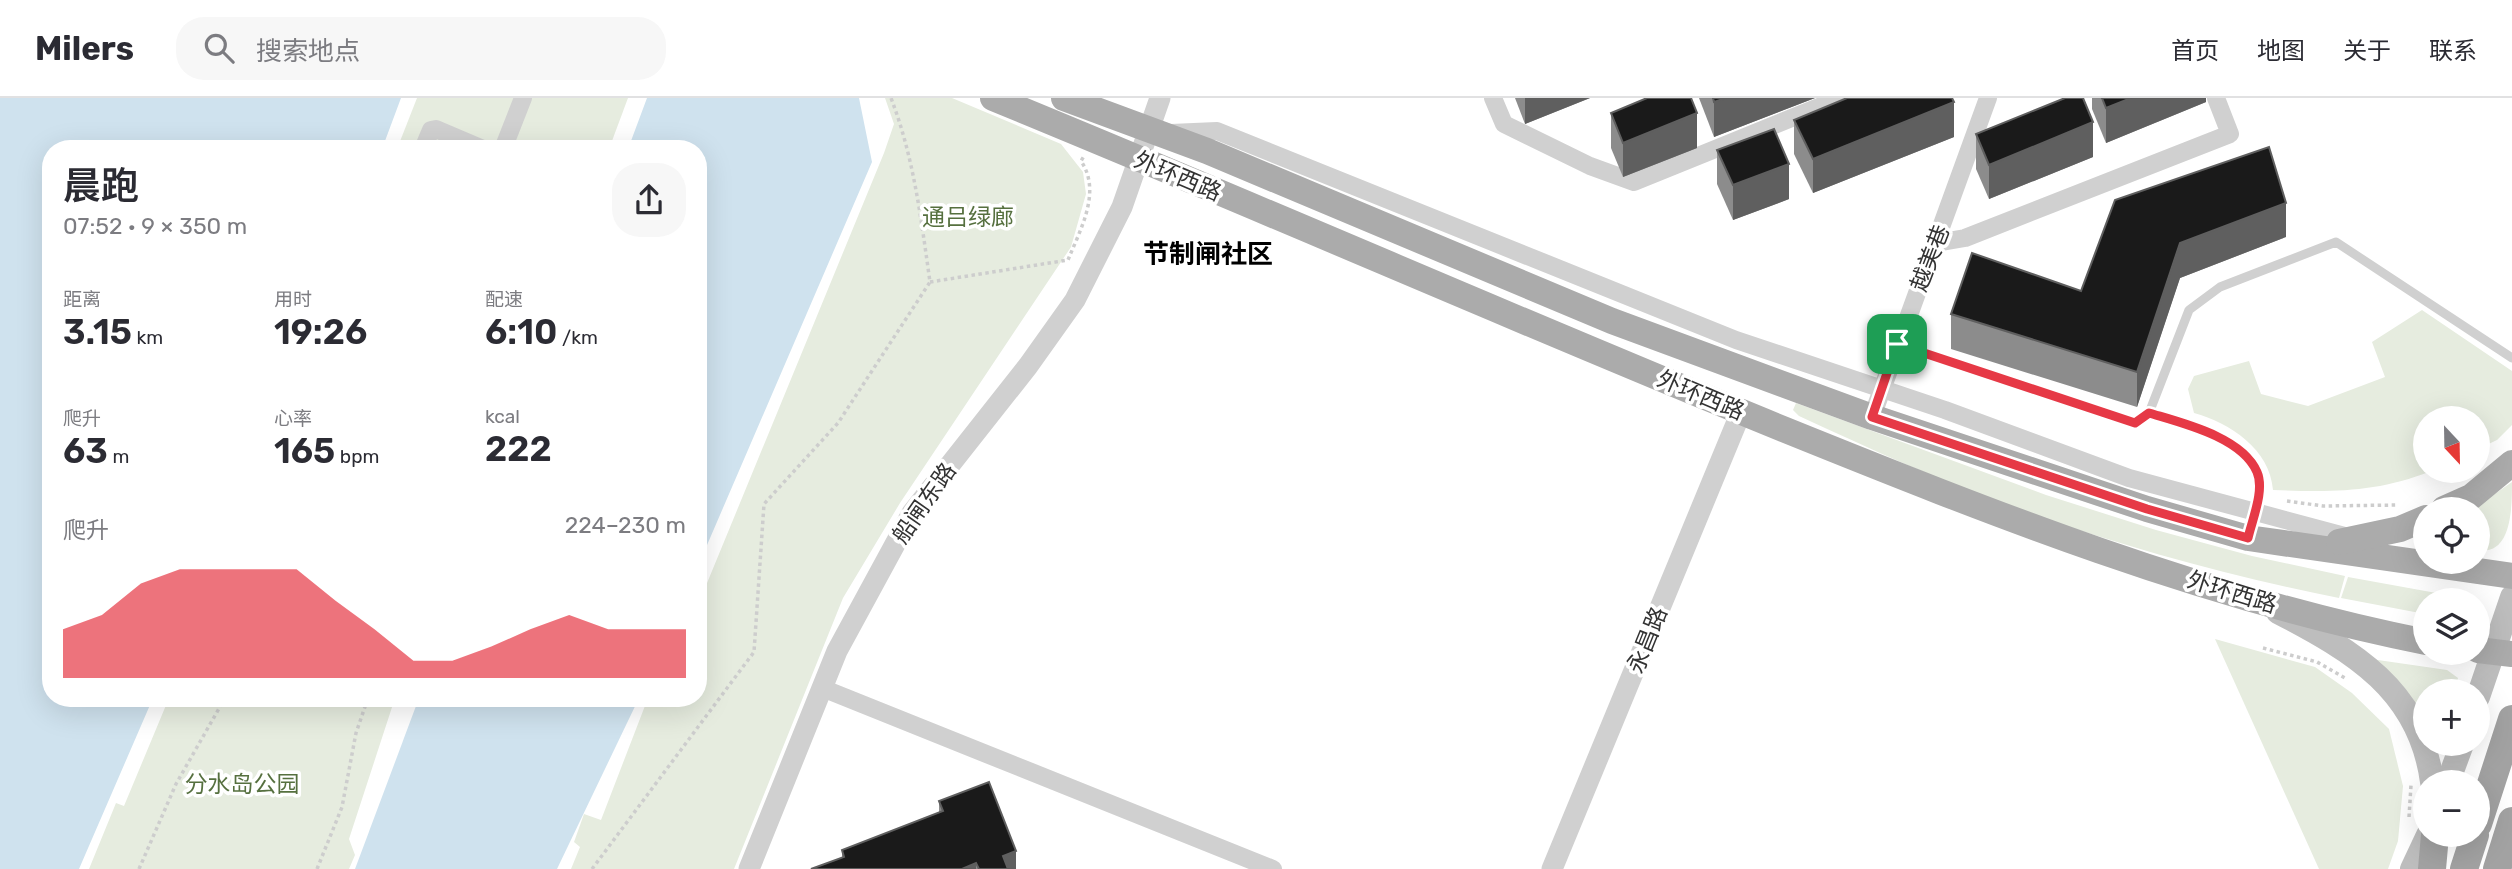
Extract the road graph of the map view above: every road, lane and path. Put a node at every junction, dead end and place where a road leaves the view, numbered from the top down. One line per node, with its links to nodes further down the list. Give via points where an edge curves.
1 (523, 98): 14 (street)
2 (891, 98): 17 (path, via 915,178)
3 (993, 98): 11 (main road, 外环西路)
4 (1064, 98): 10 (main road, 外环西路)
5 (1160, 98): 10 (street, 船闸东路)
6 (1493, 98): 7 (street, via 1504,124 1634,183)
7 (1841, 98)
8 (1988, 98): 16 (street, 越美巷)
9 (2216, 98): 16 (street, via 2230,134 1965,238)
10 (1155, 131): 15 (street, 船闸东路); 20 (street, via 1217,131 1624,297); 23 (main road, 外环西路, via 1612,321)
11 (1091, 138): 15 (main road, 外环西路); 17 (path, via 1082,161 1090,183 1089,199 1068,260)
12 (427, 140): 13 (street, via 436,129)
13 (462, 140)
14 (507, 140)
15 (1139, 160): 21 (main road, 外环西路); 41 (street, 船闸东路, via 1122,207 1075,300 912,513 837,651)
16 (1936, 243): 18 (street, 越美巷)
17 (930, 282): 55 (path, via 838,423 764,504 754,652)
18 (1897, 344): 20 (street, 越美巷); 22 (lane, via 2135,423)
19 (2512, 358): 22 (lane, via 2336,242 2220,287 2189,310)
20 (1882, 389): 23 (street, 越美巷); 30 (street, via 2129,478)
21 (1741, 412): 35 (main road, 外环西路, via 2005,519); 58 (street, 永昌路)
22 (2149, 413): 29 (lane, via 2224,440 2258,473)
23 (1872, 417): 29 (main road, 外环西路)
24 (2512, 463): 25 (main road)
25 (2471, 497)
26 (2276, 499): 27 (path, via 2323,506)
27 (2413, 508)
28 (2413, 514): 30 (main road, via 2400,529)
29 (2248, 538): 31 (main road, 外环西路)
30 (2359, 540): 31 (main road); 32 (street)
31 (2306, 545): 32 (main road, 外环西路)
32 (2400, 559): 33 (main road, 外环西路)
33 (2512, 576)
34 (2512, 597): 38 (main road)
35 (2249, 598): 36 (main road, 外环西路); 45 (main road, via 2334,642 2385,682 2404,705 2420,738)
36 (2413, 639)
37 (2263, 648): 39 (path, via 2317,662)
38 (2494, 652): 40 (main road)
39 (2346, 679)
40 (2484, 679)
41 (822, 688): 56 (street, 船闸东路); 57 (street)
42 (220, 707): 53 (path, via 176,784)
43 (365, 707): 54 (path, via 342,807)
44 (2512, 719): 46 (highway)
45 (2421, 770)
46 (2490, 787)
47 (2413, 805): 48 (path)
48 (2409, 817)
49 (2512, 821): 62 (highway)
50 (2422, 847): 59 (main road)
51 (2434, 847): 60 (highway)
52 (2471, 847): 61 (highway)
53 (139, 869)
54 (317, 869)
55 (592, 869)
56 (749, 869)
57 (1273, 869)
58 (1552, 869)
59 (2412, 869)
60 (2432, 869)
61 (2463, 869)
62 (2497, 869)

